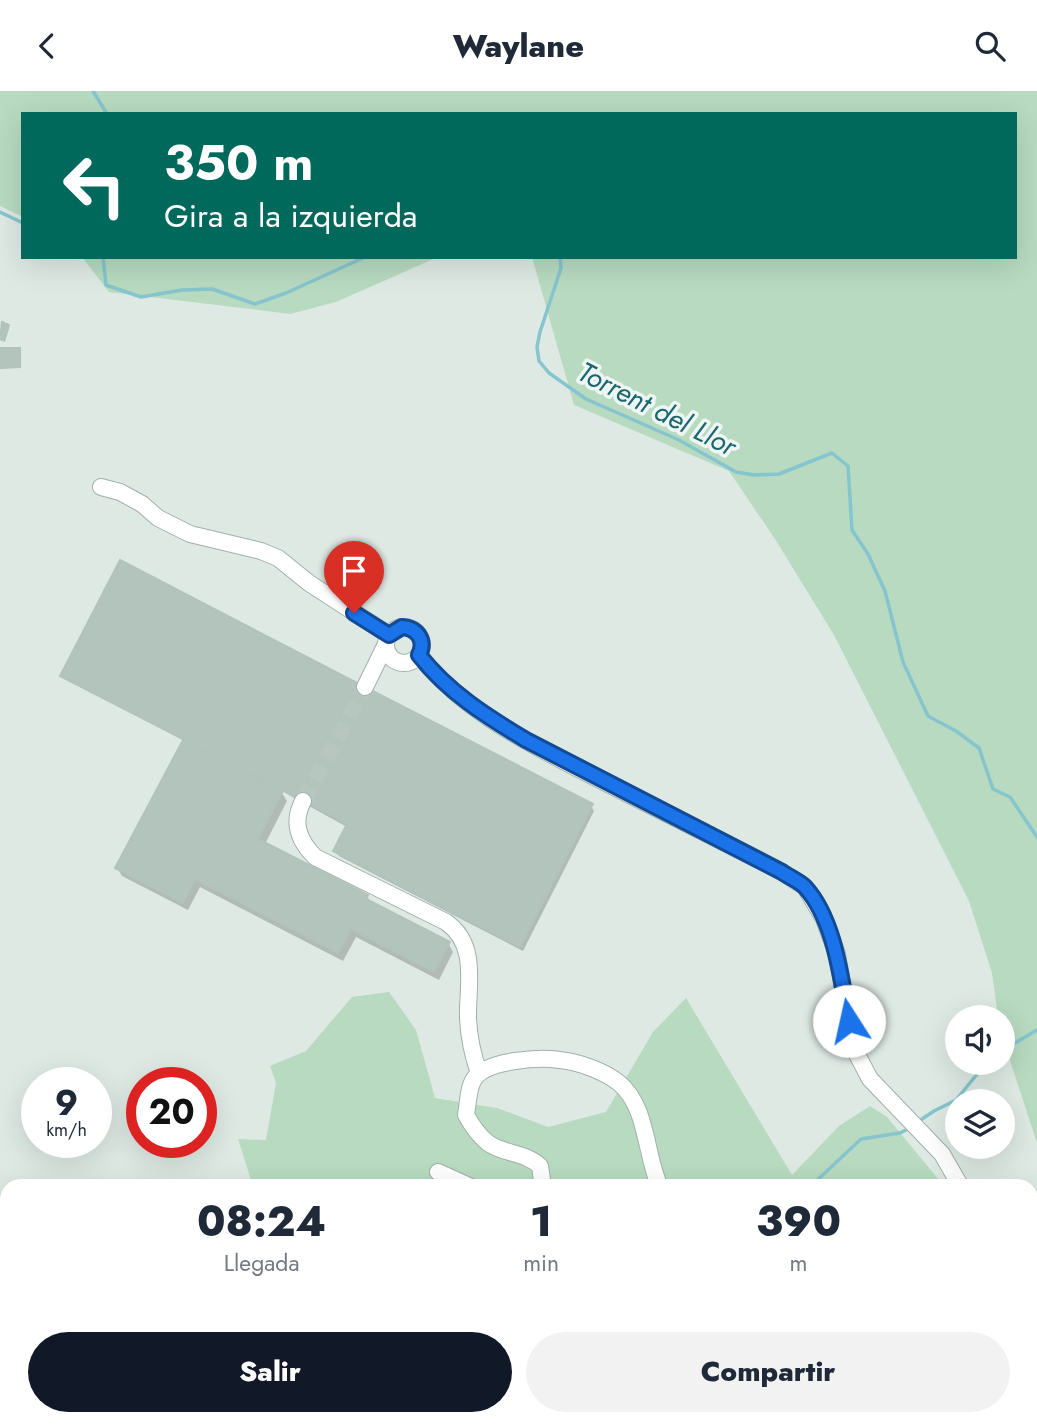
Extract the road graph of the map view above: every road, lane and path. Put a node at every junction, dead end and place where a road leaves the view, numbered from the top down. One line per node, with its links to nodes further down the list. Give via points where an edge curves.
1 (101, 487): 2 (lane, via 120,492 190,534 278,558)
2 (387, 640): 3 (lane, via 389,655 398,662 410,662); 3 (lane, via 402,627 413,629 421,638); 4 (lane)
3 (419, 655): 11 (lane, via 437,679 485,716 546,753 805,887 837,954 853,1047 870,1079 942,1154)
4 (365, 687)
5 (303, 800): 6 (lane, via 297,829 314,857 446,922 461,940 469,962 469,1035)
6 (479, 1073): 9 (lane, via 473,1079 466,1115 475,1132 490,1145 531,1157 540,1166); 10 (lane, via 507,1062 559,1060 594,1069 619,1083 634,1101)
7 (438, 1172): 8 (lane)
8 (453, 1179)
9 (542, 1179)
10 (656, 1179)
11 (956, 1179)

